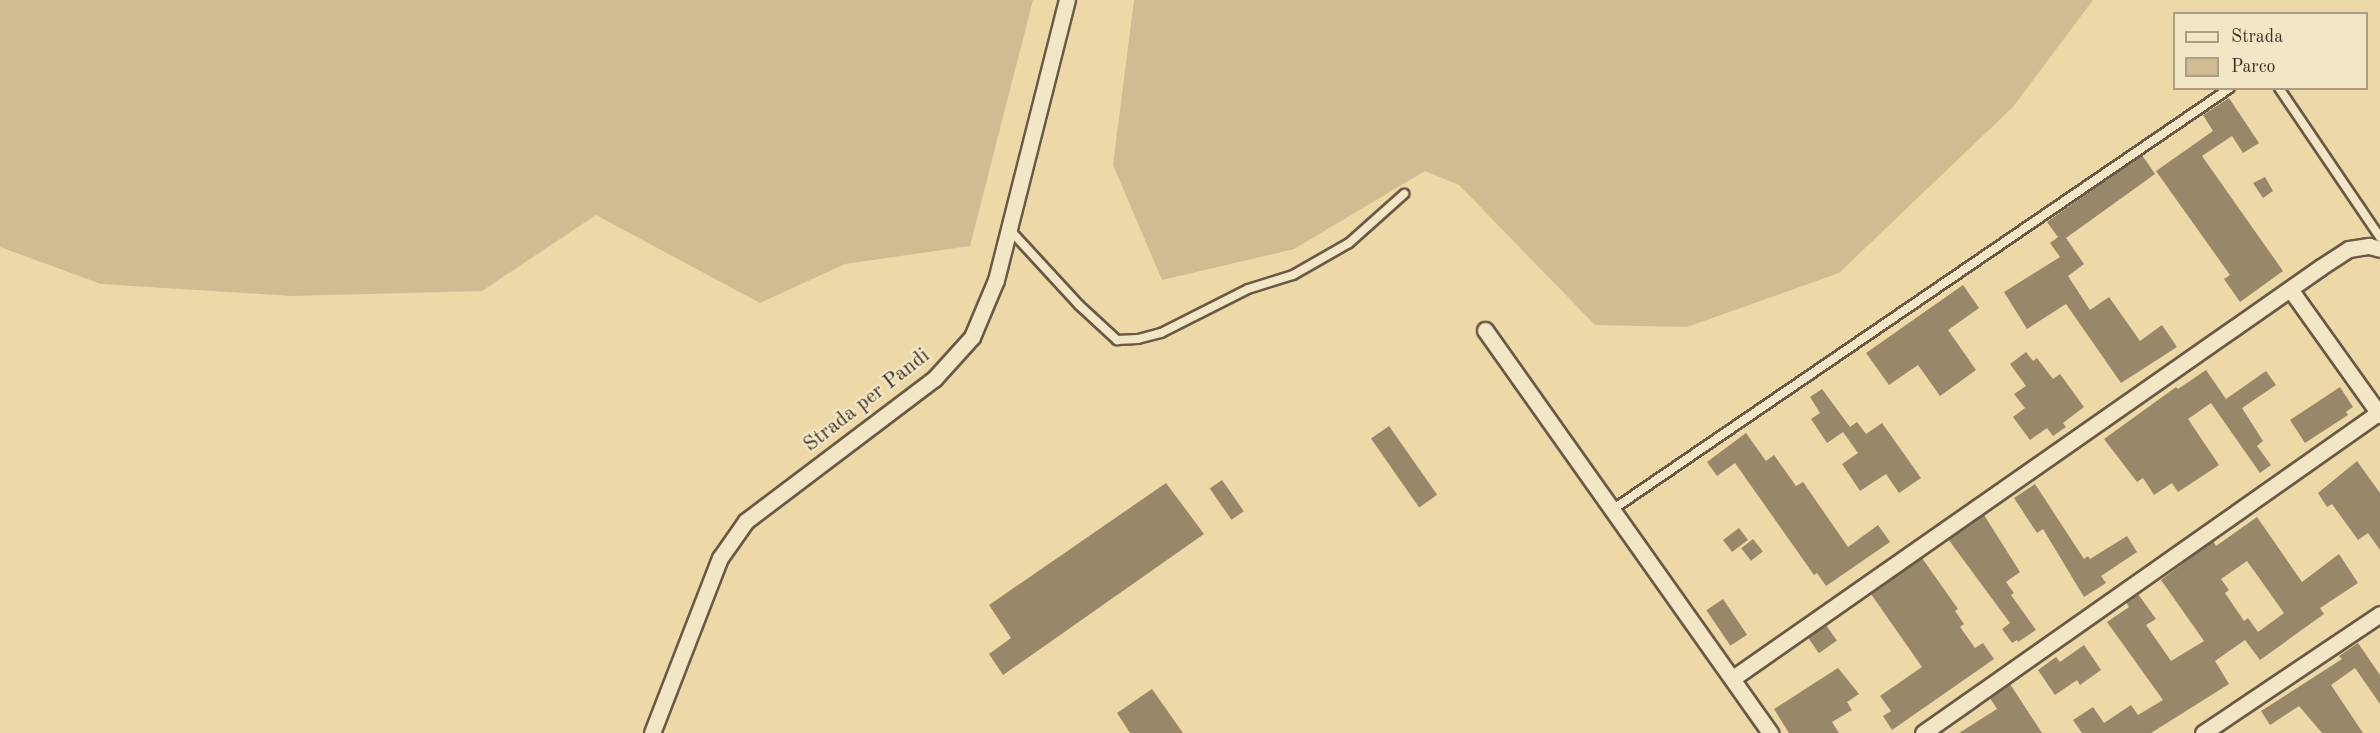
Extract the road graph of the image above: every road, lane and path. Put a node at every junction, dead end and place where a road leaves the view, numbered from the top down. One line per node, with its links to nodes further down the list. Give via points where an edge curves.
1 (1066, 7): 5 (street, Strada per Pandi)
2 (2227, 90): 11 (lane)
3 (2280, 90): 6 (lane)
4 (1404, 194): 5 (lane, via 1349,243 1293,275 1248,289 1161,333 1138,339 1117,340)
5 (1009, 228): 14 (street, Strada per Pandi, via 996,280 972,337 934,379 746,521 720,558)
6 (2380, 237)
7 (2380, 249): 8 (street, via 2349,249)
8 (2290, 289): 10 (street); 13 (street)
9 (1485, 330): 11 (street)
10 (2379, 414): 16 (street)
11 (1612, 510): 13 (street)
12 (2380, 614): 17 (street)
13 (1733, 678): 15 (street)
14 (652, 733)
15 (1770, 733)
16 (1923, 733)
17 (2203, 733)

